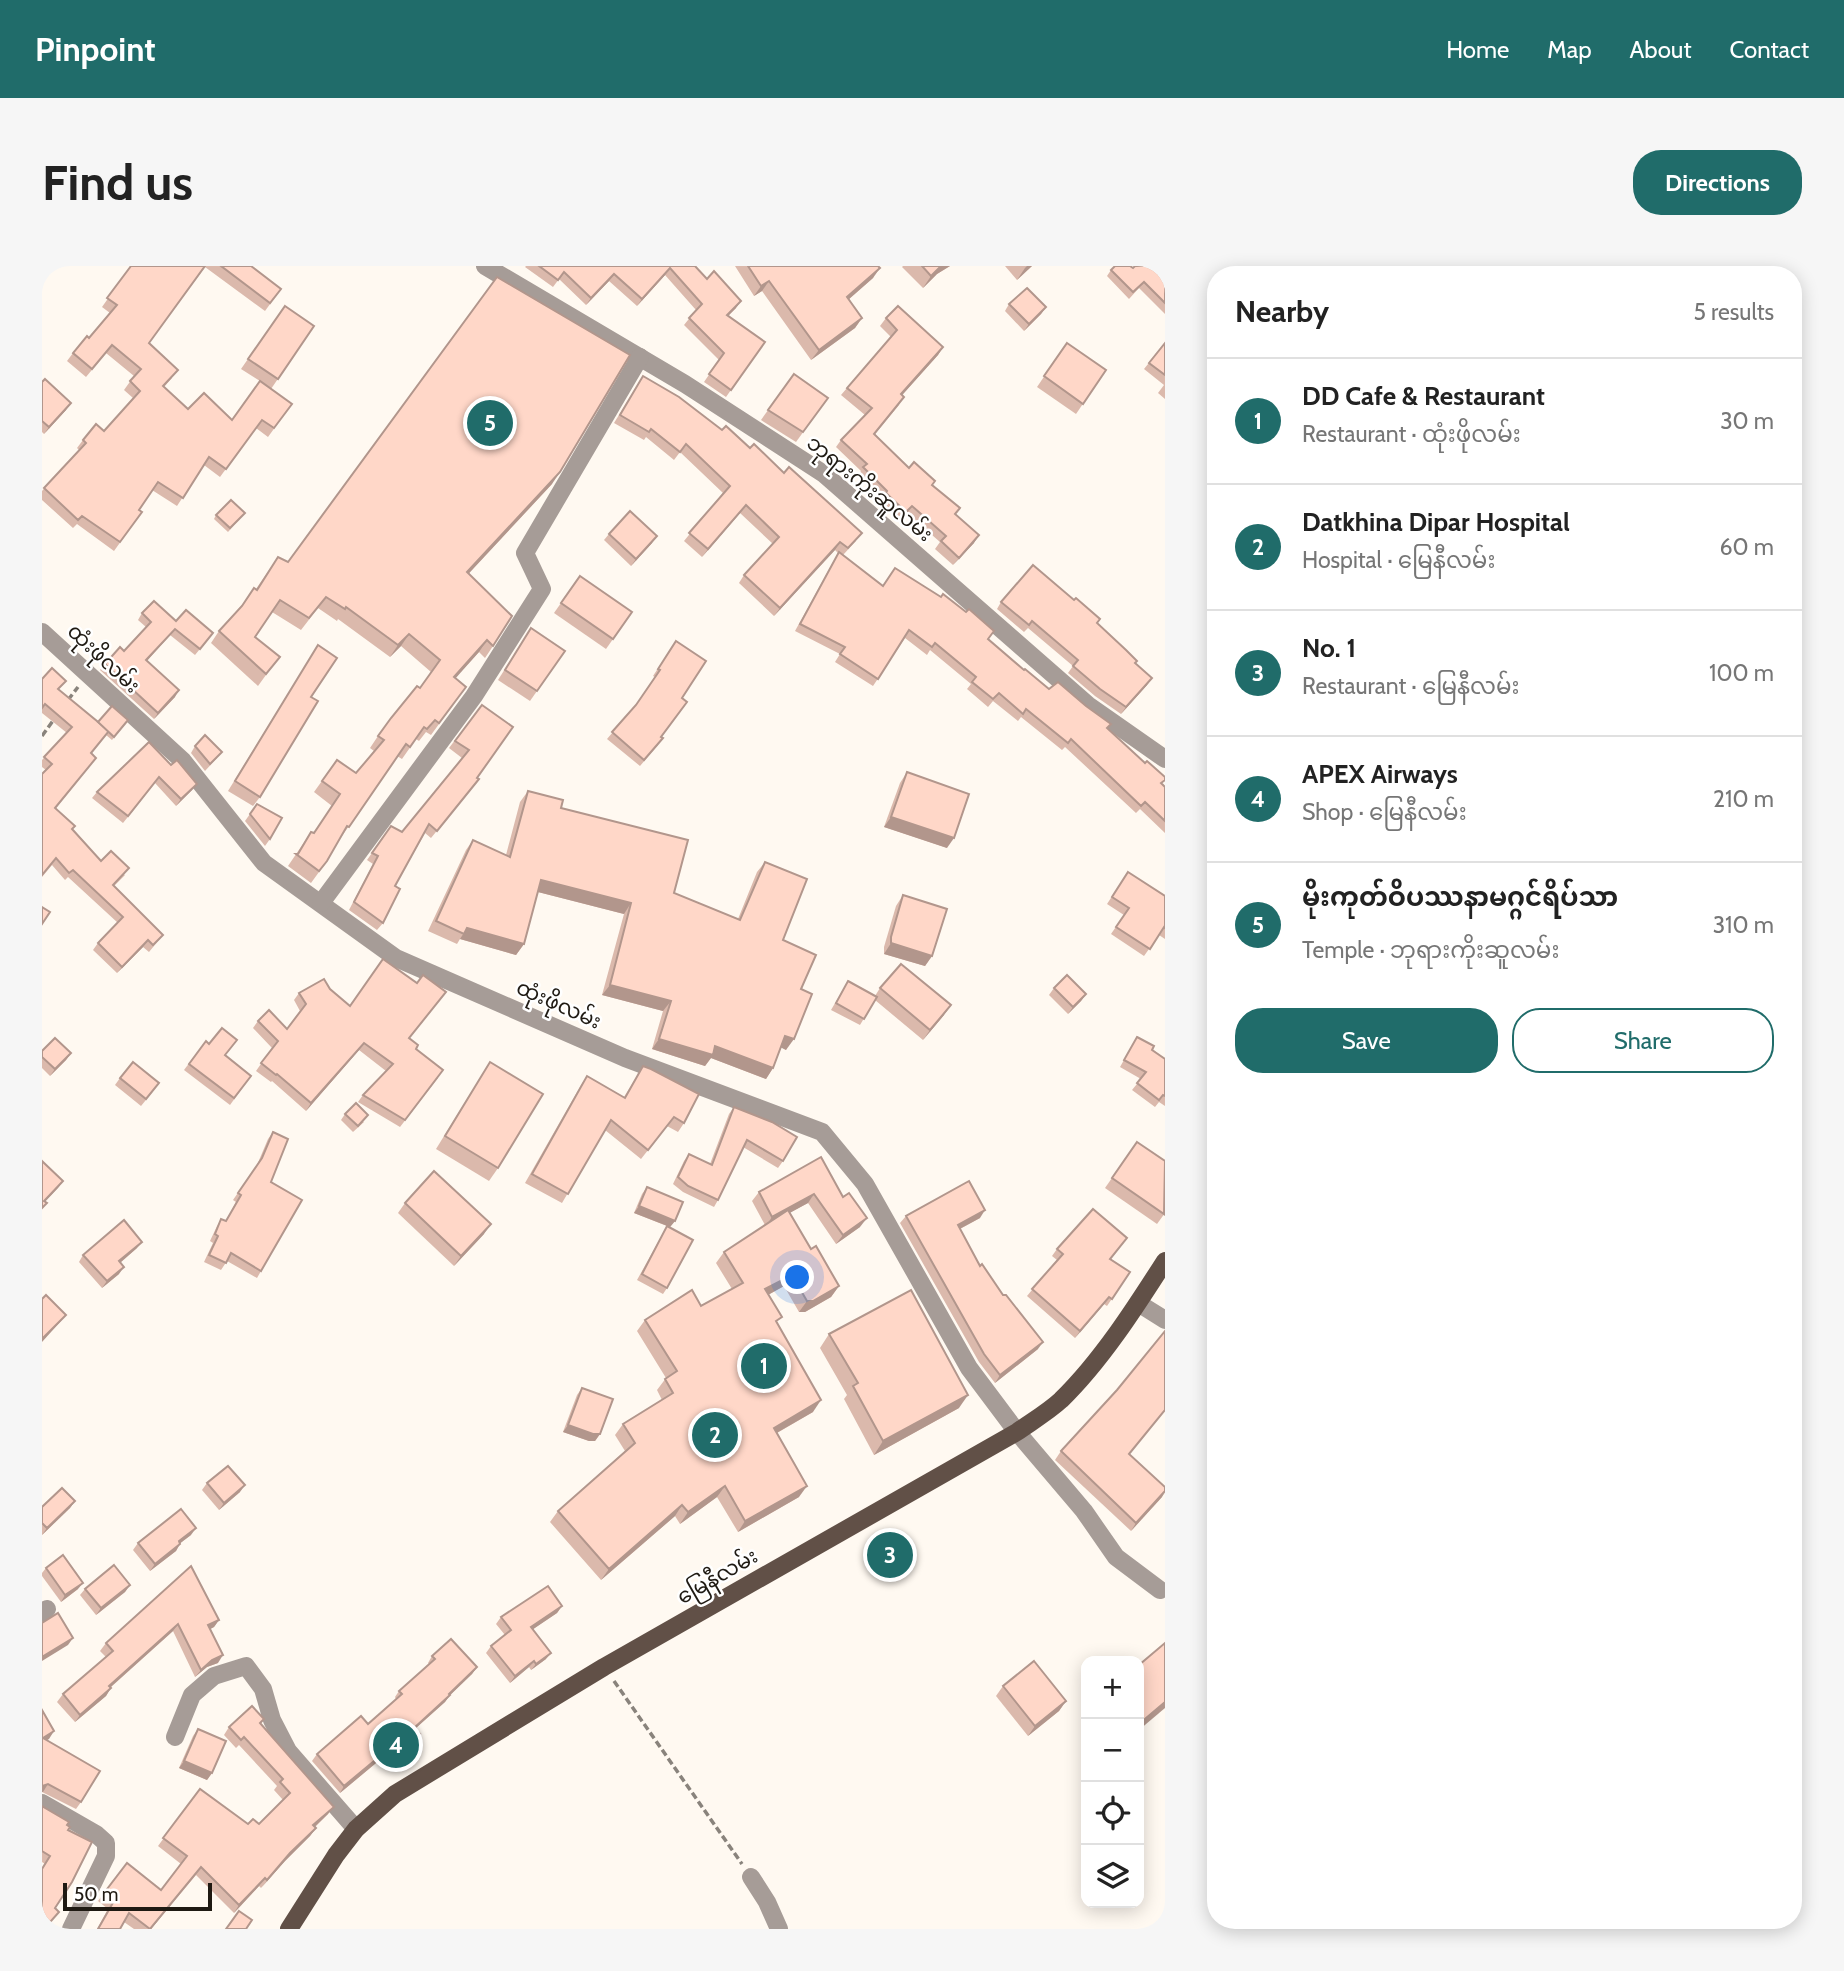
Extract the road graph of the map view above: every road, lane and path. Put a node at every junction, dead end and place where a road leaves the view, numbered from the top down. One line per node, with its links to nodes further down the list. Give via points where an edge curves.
1 (485, 266): 2 (street, ဘုရားကိုးဆူလမ်း)
2 (640, 358): 8 (street, ဘုရားကိုးဆူလမ်း, via 824,474 1088,705); 9 (street, via 525,553 542,589 474,696)
3 (42, 632): 4 (street, ထုံးဖိုလမ်း)
4 (87, 674): 5 (path); 9 (street, ထုံးဖိုလမ်း, via 183,761 264,863)
5 (65, 705)
6 (57, 715): 7 (path)
7 (42, 736)
8 (1165, 759)
9 (321, 904): 13 (street, ထုံးဖိုလမ်း, via 396,958 625,1058 822,1132 865,1184 970,1368)
10 (1165, 1261): 11 (main road, မြေနီလမ်း)
11 (1138, 1303): 12 (street); 13 (main road, မြေနီလမ်း, via 1060,1401)
12 (1165, 1320)
13 (1017, 1432): 14 (street, ထုံးဖိုလမ်း, via 1116,1557); 15 (main road, မြေနီလမ်း)
14 (1160, 1590)
15 (604, 1667): 18 (main road, မြေနီလမ်း, via 395,1794); 19 (path)
16 (175, 1737): 18 (street, via 192,1695 214,1676 246,1666 263,1689 288,1751)
17 (42, 1803): 20 (street, via 106,1843 106,1856)
18 (356, 1829): 21 (main road, မြေနီလမ်း)
19 (751, 1877): 22 (street)
20 (71, 1929)
21 (289, 1929)
22 (779, 1929)

